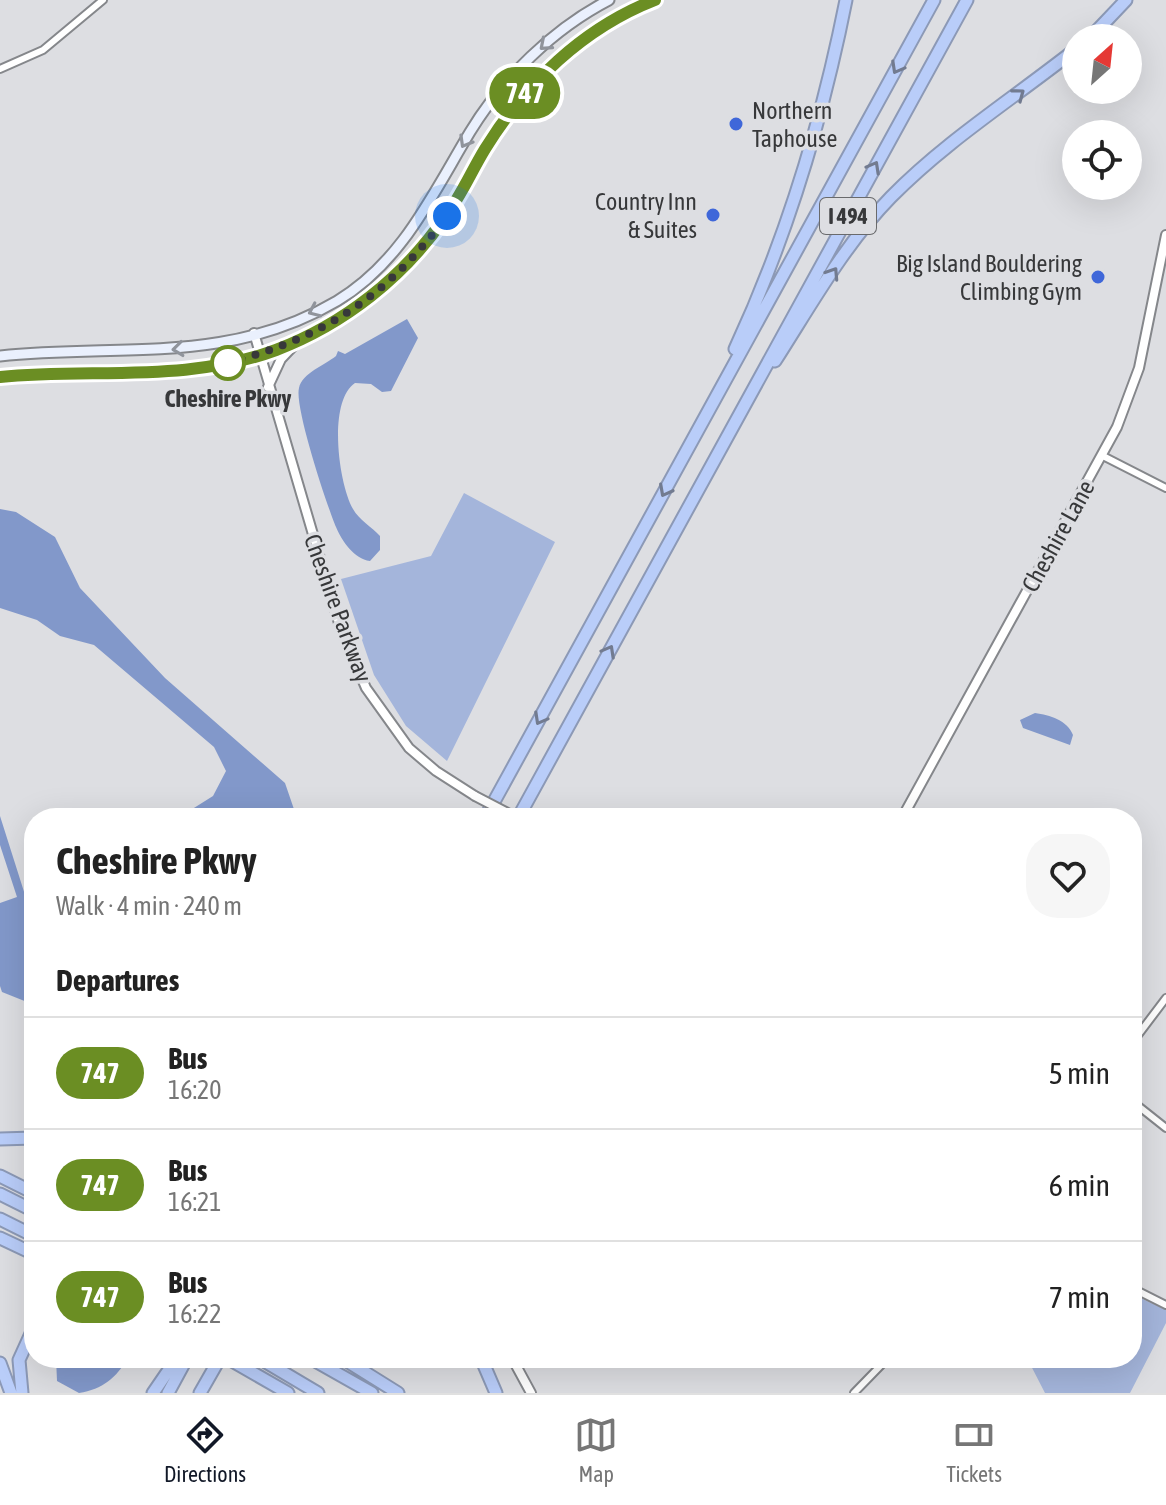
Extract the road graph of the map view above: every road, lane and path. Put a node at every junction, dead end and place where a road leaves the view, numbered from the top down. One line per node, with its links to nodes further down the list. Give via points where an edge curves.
1 (103, 0): 12 (street, via 43,50)
2 (609, 0): 14 (main road, one-way to 14, via 558,34 507,82 471,130 414,228 383,265 336,301)
3 (627, 0): 9 (main road)
4 (655, 0): 9 (main road)
5 (846, 0): 20 (highway, via 820,114 784,233)
6 (934, 0): 20 (highway, I 494, one-way to 20)
7 (967, 0): 21 (highway, I 494, one-way to 7)
8 (1126, 0): 10 (highway)
9 (634, 10): 15 (main road, via 566,54 524,95 484,150 447,216 402,268 343,318)
10 (1103, 24)
11 (1062, 60): 21 (highway, one-way to 11, via 871,218 926,165)
12 (0, 69)
13 (1166, 235): 22 (street, Cheshire Lane, via 1139,368)
14 (254, 333): 16 (street, Cheshire Parkway); 17 (main road, one-way to 17, via 160,352)
15 (301, 338): 16 (main road); 19 (street, via 281,359)
16 (260, 354): 18 (main road, via 193,370); 19 (street, Cheshire Parkway)
17 (0, 356)
18 (0, 377)
19 (268, 387): 25 (street, Cheshire Parkway, bridge, via 341,630 366,688 409,748)
20 (702, 422): 24 (highway, I 494, one-way to 24)
21 (730, 433): 26 (highway, I 494, one-way to 21)
22 (1103, 456): 23 (street); 27 (street, Cheshire Lane)
23 (1166, 488)
24 (490, 808)
25 (498, 808)
26 (523, 808)
27 (908, 808)
28 (1166, 998): 29 (street)
29 (1142, 1030)
30 (1142, 1109): 31 (street)
31 (1166, 1128)
32 (24, 1138): 33 (highway)
33 (0, 1139)
34 (0, 1176): 35 (highway)
35 (24, 1188)
36 (0, 1194): 37 (highway)
37 (24, 1206)
38 (0, 1219): 39 (highway)
39 (24, 1231)
40 (0, 1238): 41 (highway)
41 (24, 1249)
42 (1142, 1293): 43 (street)
43 (1166, 1305)
44 (24, 1349): 58 (highway, via 19,1360)
45 (0, 1363): 57 (highway)
46 (175, 1368): 59 (highway)
47 (178, 1368): 60 (highway)
48 (244, 1368): 55 (highway)
49 (276, 1368): 64 (highway)
50 (328, 1368): 65 (highway)
51 (358, 1368): 66 (highway)
52 (485, 1368): 67 (highway)
53 (517, 1368): 68 (street)
54 (878, 1368): 69 (street)
55 (251, 1372): 62 (highway); 63 (highway)
56 (208, 1386): 61 (highway)
57 (11, 1393)
58 (22, 1393)
59 (153, 1393)
60 (168, 1393)
61 (200, 1393)
62 (273, 1393)
63 (288, 1393)
64 (318, 1393)
65 (372, 1393)
66 (398, 1393)
67 (496, 1393)
68 (531, 1393)
69 (854, 1393)

